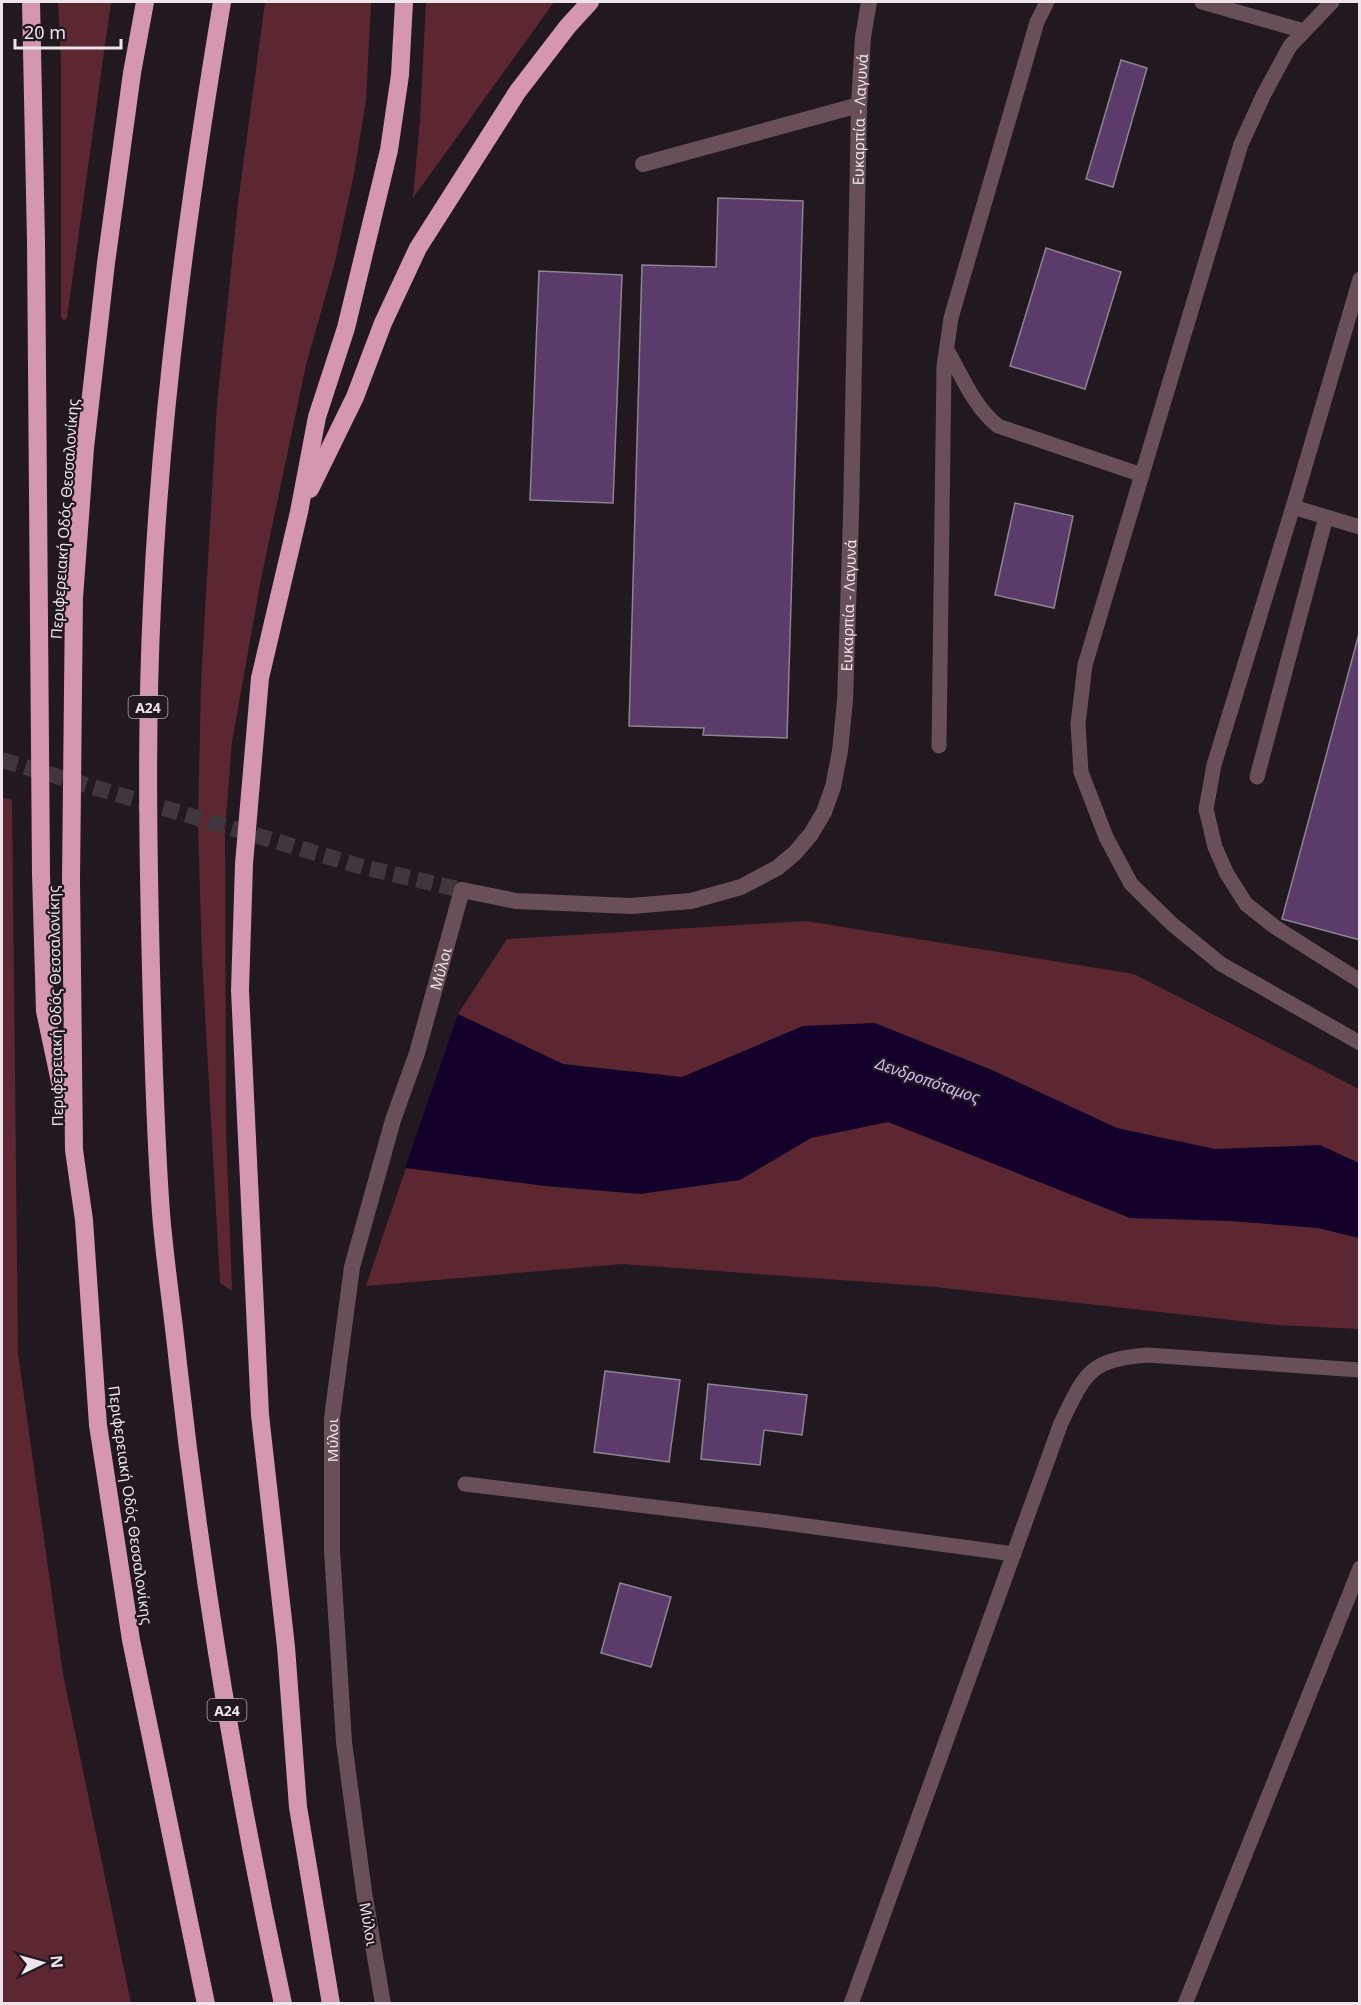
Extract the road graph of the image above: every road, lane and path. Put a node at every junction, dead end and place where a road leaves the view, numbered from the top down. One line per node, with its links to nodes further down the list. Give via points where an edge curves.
1 (31, 2): 25 (highway, via 45,1011)
2 (145, 2): 25 (highway, Περιφερειακή Οδός Θεσσαλονίκης, via 106,262 74,598)
3 (222, 2): 31 (highway, Α24, via 162,446 147,758 153,1033 161,1212 207,1594 258,1888)
4 (404, 2): 17 (highway, via 400,75 389,150 346,328 318,417)
5 (590, 2): 17 (highway, via 518,92 418,248 383,323 355,397)
6 (869, 2): 11 (street, Ευκαρπία - Λαγυνά)
7 (1047, 2): 14 (lane, via 1037,22 951,318)
8 (1202, 2): 10 (lane)
9 (1332, 2): 10 (lane)
10 (1304, 31): 15 (lane, via 1290,46 1241,144)
11 (859, 105): 12 (street); 22 (street, Ευκαρπία - Λαγυνά, via 844,701 840,751 824,812 811,834 777,868 741,887 691,901 631,906 516,901)
12 (643, 164)
13 (1359, 279): 16 (lane)
14 (947, 350): 15 (lane, via 978,406 998,426); 20 (lane)
15 (1142, 474): 24 (lane, via 1085,665 1078,724 1081,772 1106,837 1131,884 1172,924 1221,964)
16 (1293, 507): 18 (lane); 23 (lane, via 1214,765 1206,809 1215,847 1246,904)
17 (299, 512): 32 (highway, via 260,678 244,864 240,990 260,1415 286,1647 298,1806)
18 (1326, 517): 19 (lane); 21 (lane)
19 (1359, 527)
20 (939, 746)
21 (1257, 777)
22 (462, 890): 33 (street, Μύλοι, via 352,1267 332,1418 332,1550 344,1742)
23 (1359, 981)
24 (1359, 1043)
25 (74, 1150): 30 (highway, Περιφερειακή Οδός Θεσσαλονίκης, via 84,1220 98,1425 129,1629)
26 (1359, 1370): 28 (lane, via 1147,1354 1097,1365 1082,1381 1061,1423)
27 (465, 1484): 28 (lane)
28 (1014, 1554): 34 (lane)
29 (1359, 1568): 35 (lane)
30 (206, 2004)
31 (283, 2004)
32 (331, 2004)
33 (383, 2004)
34 (851, 2004)
35 (1185, 2004)

